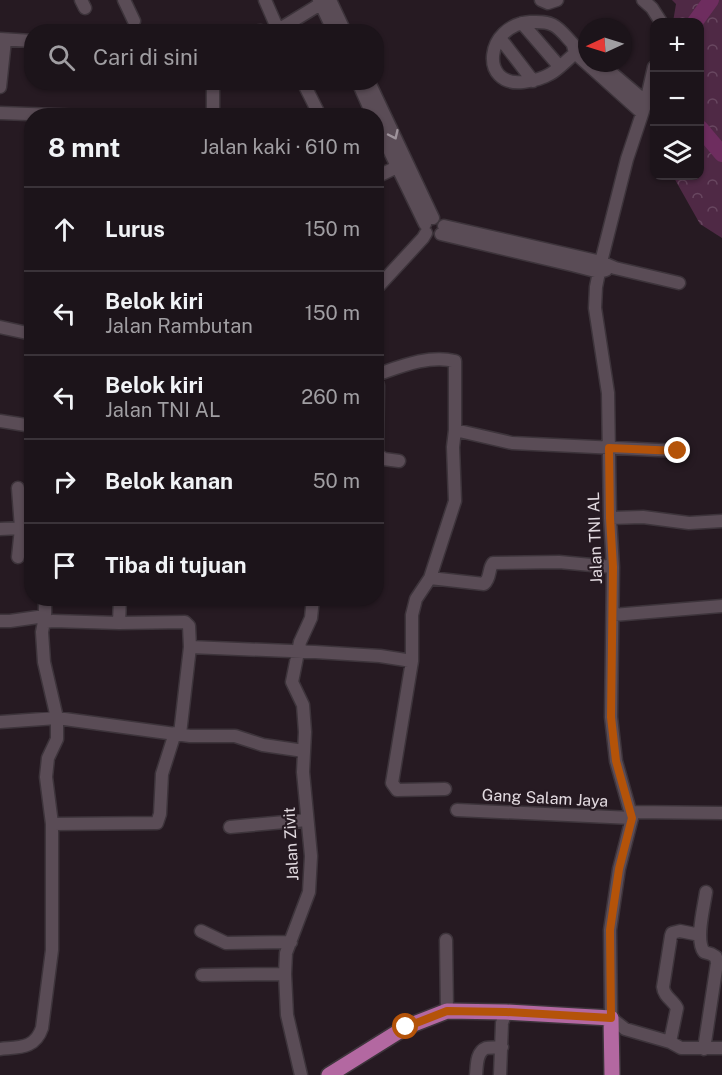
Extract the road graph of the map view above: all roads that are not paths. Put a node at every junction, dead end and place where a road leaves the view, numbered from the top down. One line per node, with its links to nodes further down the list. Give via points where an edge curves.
1 (124, 0): 8 (street)
2 (265, 0): 10 (street)
3 (541, 0): 4 (street)
4 (557, 0)
5 (643, 0): 7 (street)
6 (324, 1): 11 (street); 12 (street); 13 (street)
7 (658, 18)
8 (134, 21)
9 (522, 23): 14 (street, via 506,30); 17 (street, via 551,23); 19 (street)
10 (276, 24)
11 (290, 24)
12 (331, 24)
13 (340, 24)
14 (500, 38): 23 (street); 23 (street, via 493,55 499,76 514,83)
15 (3, 39): 16 (street); 24 (street)
16 (24, 40)
17 (578, 48)
18 (578, 50): 19 (street)
19 (559, 66): 23 (street)
20 (605, 72): 29 (street)
21 (609, 72): 29 (street)
22 (653, 72): 29 (street, Jalan TNI AL)
23 (533, 81)
24 (0, 87)
25 (213, 90): 30 (street)
26 (307, 90): 31 (street)
27 (362, 90): 32 (street)
28 (372, 90): 33 (street, one-way to 33)
29 (644, 107): 41 (street, Jalan TNI AL)
30 (213, 108)
31 (316, 108)
32 (369, 108)
33 (380, 108)
34 (0, 113): 35 (street)
35 (24, 114)
36 (384, 117): 40 (street, one-way to 40)
37 (384, 140): 38 (street)
38 (397, 167): 39 (street); 40 (street)
39 (384, 173)
40 (432, 230): 41 (street); 42 (street)
41 (600, 267): 43 (street); 50 (street, Jalan TNI AL, via 595,308 608,393)
42 (384, 281)
43 (679, 283)
44 (0, 327): 45 (street)
45 (24, 332)
46 (384, 373): 49 (street, via 411,362 443,358 454,361)
47 (0, 421): 48 (street)
48 (24, 424)
49 (455, 430): 50 (street, via 512,443); 61 (street, via 455,501)
50 (609, 448): 51 (street); 55 (street, Jalan TNI AL)
51 (678, 451)
52 (384, 459): 53 (street)
53 (399, 461)
54 (18, 488): 57 (street)
55 (610, 518): 56 (street); 60 (street, Jalan TNI AL)
56 (722, 521)
57 (21, 528): 58 (street); 59 (street)
58 (0, 529)
59 (18, 557)
60 (613, 567): 61 (street, via 493,562 484,584); 66 (street, Jalan TNI AL)
61 (429, 578): 72 (street, via 416,599 412,615)
62 (45, 606): 67 (street)
63 (120, 606): 69 (street)
64 (312, 606): 71 (street, Jalan Zivit)
65 (722, 606): 66 (street)
66 (613, 615): 80 (street, Jalan TNI AL, via 611,717 616,761)
67 (45, 619): 68 (street); 69 (street); 73 (street, via 44,662)
68 (0, 621)
69 (119, 622): 70 (street, via 185,622 189,626)
70 (190, 647): 71 (street); 75 (street)
71 (298, 652): 72 (street, via 380,656); 76 (street, Jalan Zivit, via 292,682 303,705)
72 (412, 662): 77 (street, via 392,783 398,790)
73 (57, 718): 74 (street); 75 (street); 82 (street, via 57,739 48,758 46,777)
74 (0, 722)
75 (177, 733): 76 (street, via 236,736); 82 (street, via 162,774 157,823)
76 (304, 751): 81 (street, Jalan Zivit)
77 (445, 789)
78 (457, 810): 80 (street, Gang Salam Jaya)
79 (722, 813): 80 (street, Gang Salam Jaya)
80 (631, 815): 93 (street, via 610,930)
81 (308, 820): 83 (street); 88 (street, Jalan Zivit, via 309,892)
82 (52, 824): 97 (street, via 52,950 42,1028 39,1037 28,1046)
83 (230, 827)
84 (706, 892): 86 (street)
85 (201, 931): 88 (street, via 226,943)
86 (700, 934): 94 (street, via 680,931 671,936 663,987 677,1008); 98 (street, via 702,950 716,957 717,963)
87 (446, 940): 91 (street)
88 (291, 942): 89 (street, Jalan Zivit)
89 (285, 974): 90 (street); 99 (street, Jalan Zivit, via 287,1015)
90 (202, 975)
91 (447, 1011): 92 (main road); 100 (main road, via 406,1027)
92 (506, 1012): 93 (main road); 95 (street)
93 (611, 1018): 94 (street, via 625,1029); 103 (main road)
94 (670, 1042): 98 (street, via 681,1048)
95 (502, 1047): 101 (street, via 481,1052); 102 (street)
96 (722, 1048): 98 (street)
97 (0, 1049)
98 (704, 1049)
99 (301, 1075)
100 (329, 1075)
101 (476, 1075)
102 (500, 1075)
103 (612, 1075)

